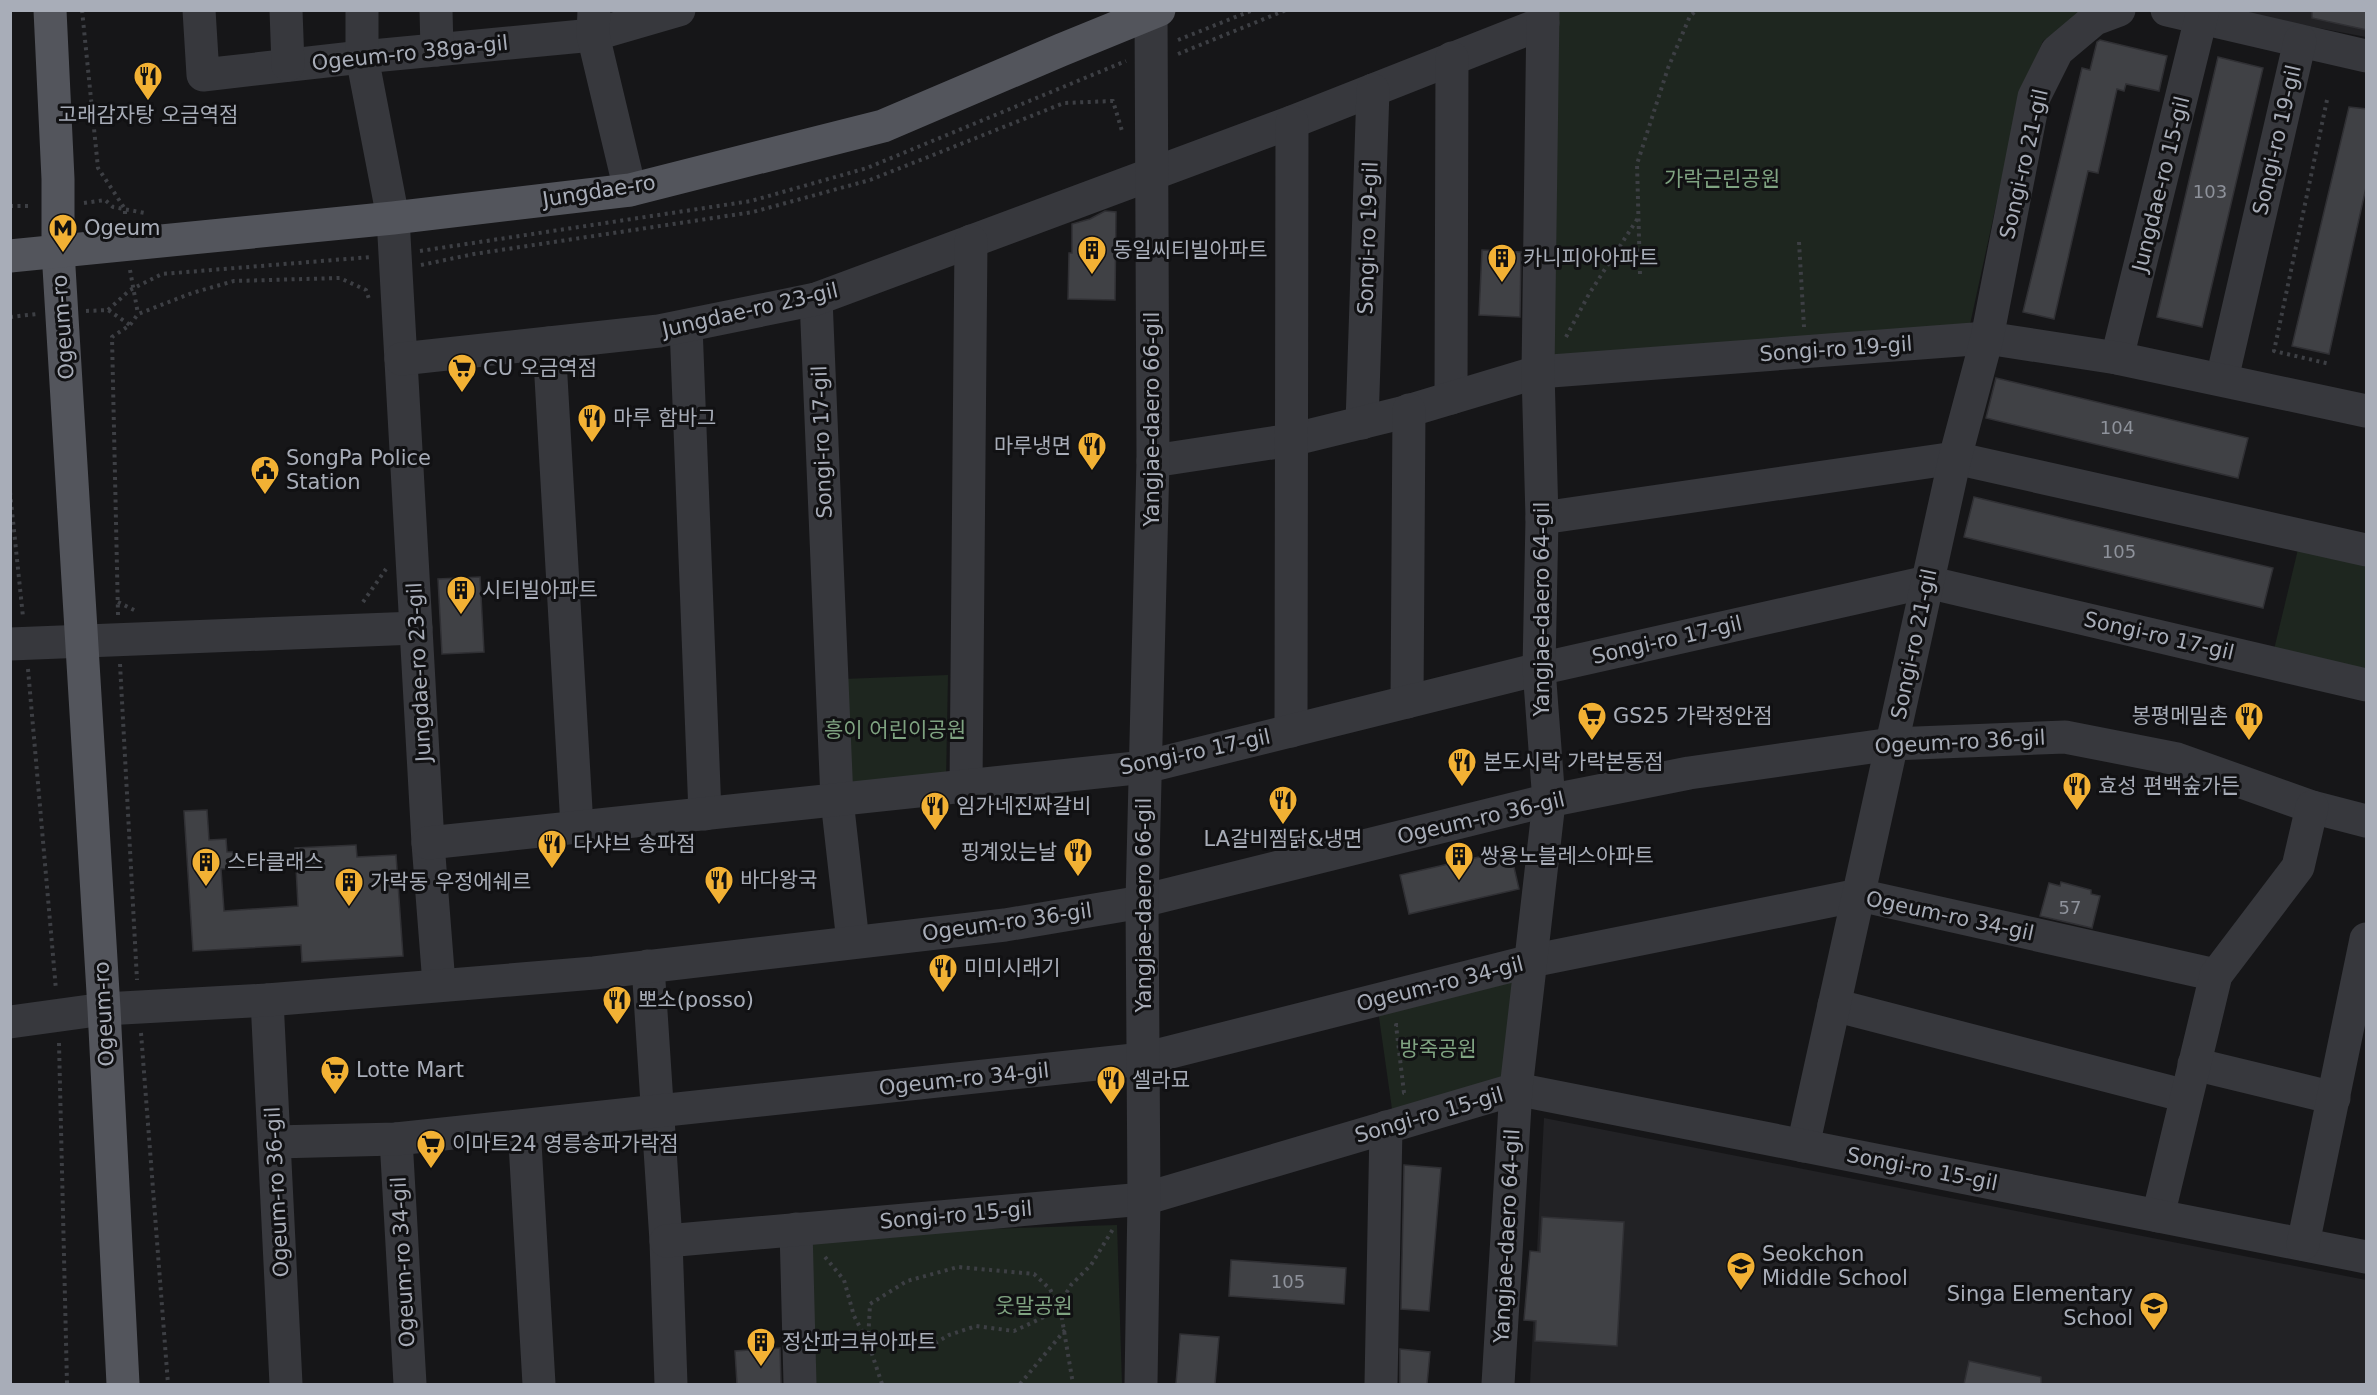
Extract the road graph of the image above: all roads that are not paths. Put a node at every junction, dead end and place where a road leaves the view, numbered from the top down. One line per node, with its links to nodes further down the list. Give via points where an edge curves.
1 (50, 10): 25 (main road, Ogeum-ro)
2 (199, 10): 18 (street, Ogeum-ro 38ga-gil, via 203,75)
3 (286, 10): 18 (street)
4 (362, 10): 16 (street, Jungdae-ro 23-gil)
5 (436, 10): 14 (street)
6 (679, 10): 12 (street, Ogeum-ro 38ga-gil)
7 (2119, 10): 29 (street, Songi-ro 21-gil, via 2095,19 2056,51 2034,97)
8 (2167, 10): 10 (street)
9 (1154, 11): 21 (street, Yangjae-daero 66-gil); 22 (main road, Jungdae-ro, via 883,126)
10 (2203, 14): 13 (street); 31 (street, Jungdae-ro 15-gil)
11 (1543, 17): 17 (street); 33 (street, Yangjae-daero 64-gil)
12 (593, 23): 14 (street, Ogeum-ro 38ga-gil); 22 (street)
13 (2300, 41): 15 (street); 34 (street, Songi-ro 19-gil)
14 (436, 50): 16 (street, Ogeum-ro 38ga-gil)
15 (2367, 56)
16 (362, 57): 18 (street, Ogeum-ro 38ga-gil); 23 (street, Jungdae-ro 23-gil)
17 (1452, 58): 19 (street); 35 (street)
18 (288, 65)
19 (1373, 90): 20 (street); 38 (street, Songi-ro 19-gil)
20 (1292, 122): 21 (street); 39 (street)
21 (1152, 174): 24 (street, Jungdae-ro 23-gil); 41 (street, Yangjae-daero 66-gil)
22 (630, 190): 23 (main road, Jungdae-ro)
23 (393, 218): 25 (main road, Jungdae-ro); 32 (street, Jungdae-ro 23-gil)
24 (971, 241): 27 (street, Jungdae-ro 23-gil); 54 (street)
25 (58, 251): 26 (main road, Jungdae-ro); 46 (main road, Ogeum-ro)
26 (10, 256)
27 (816, 299): 28 (street, Jungdae-ro 23-gil); 55 (street, Songi-ro 17-gil)
28 (686, 326): 30 (street, Jungdae-ro 23-gil); 58 (street)
29 (1988, 338): 31 (street, Songi-ro 19-gil); 33 (street, Songi-ro 19-gil); 40 (street, Songi-ro 21-gil)
30 (549, 343): 32 (street, Jungdae-ro 23-gil); 60 (street)
31 (2117, 358): 34 (street, Songi-ro 19-gil)
32 (401, 359): 45 (street, Jungdae-ro 23-gil)
33 (1538, 372): 35 (street, Songi-ro 19-gil); 42 (street, Yangjae-daero 64-gil)
34 (2222, 380): 37 (street, Songi-ro 19-gil)
35 (1451, 398): 36 (street, Songi-ro 19-gil)
36 (1409, 410): 38 (street, Songi-ro 19-gil); 50 (street)
37 (2367, 411)
38 (1362, 423): 39 (street, Songi-ro 19-gil)
39 (1291, 440): 41 (street, Songi-ro 19-gil); 51 (street)
40 (1955, 458): 42 (street); 43 (street); 44 (street, Songi-ro 21-gil)
41 (1153, 461): 53 (street, Yangjae-daero 66-gil)
42 (1542, 518): 48 (street, Yangjae-daero 64-gil)
43 (2367, 550)
44 (1927, 582): 48 (street, Songi-ro 17-gil); 49 (street, Songi-ro 17-gil); 52 (street, Songi-ro 21-gil)
45 (416, 628): 46 (street); 61 (street, Jungdae-ro 23-gil)
46 (82, 643): 47 (street); 72 (main road, Ogeum-ro)
47 (18, 644)
48 (1539, 669): 50 (street, Songi-ro 17-gil); 56 (street, Yangjae-daero 64-gil)
49 (2367, 685)
50 (1407, 702): 51 (street, Songi-ro 17-gil)
51 (1291, 731): 53 (street, Songi-ro 17-gil)
52 (1892, 744): 56 (street, Ogeum-ro 36-gil, via 1689,773); 57 (street, Ogeum-ro 36-gil, via 2065,737 2176,759); 62 (street, Songi-ro 21-gil)
53 (1146, 767): 54 (street, Songi-ro 17-gil); 63 (street, Yangjae-daero 66-gil)
54 (966, 786): 55 (street, Songi-ro 17-gil)
55 (837, 800): 58 (street, Songi-ro 17-gil); 65 (street, Songi-ro 17-gil)
56 (1549, 802): 63 (street, Ogeum-ro 36-gil); 66 (street, Yangjae-daero 64-gil)
57 (2312, 807): 59 (street, Ogeum-ro 36-gil); 68 (street, via 2298,867)
58 (705, 814): 60 (street, Songi-ro 17-gil)
59 (2367, 821)
60 (577, 827): 61 (street, Songi-ro 17-gil)
61 (428, 843): 69 (street, Jungdae-ro 23-gil)
62 (1858, 895): 66 (street, Ogeum-ro 34-gil); 68 (street, Ogeum-ro 34-gil); 71 (street, Songi-ro 21-gil)
63 (1142, 901): 65 (street, Ogeum-ro 36-gil, via 1005,925); 74 (street, Yangjae-daero 66-gil)
64 (2367, 939): 78 (street)
65 (853, 942): 67 (street, Ogeum-ro 36-gil)
66 (1532, 961): 74 (street, Ogeum-ro 34-gil); 76 (street, Yangjae-daero 64-gil)
67 (648, 966): 69 (street, Ogeum-ro 36-gil); 79 (street)
68 (2216, 975): 75 (street)
69 (439, 984): 70 (street, Ogeum-ro 36-gil)
70 (267, 1000): 72 (street, Ogeum-ro 36-gil); 83 (street, Ogeum-ro 36-gil)
71 (1834, 1005): 77 (street); 84 (street, Songi-ro 21-gil)
72 (104, 1009): 73 (street, Ogeum-ro 36-gil); 91 (main road, Ogeum-ro)
73 (10, 1022)
74 (1143, 1059): 79 (street, Ogeum-ro 34-gil); 85 (street, Yangjae-daero 66-gil)
75 (2194, 1064): 77 (street); 78 (street)
76 (1516, 1089): 81 (street, Songi-ro 15-gil); 84 (street, Songi-ro 15-gil); 99 (street, Yangjae-daero 64-gil)
77 (2186, 1096): 86 (street)
78 (2334, 1098): 89 (street)
79 (657, 1113): 80 (street, Ogeum-ro 34-gil); 88 (street)
80 (524, 1126): 82 (street, Ogeum-ro 34-gil); 94 (street)
81 (1386, 1127): 85 (street, Songi-ro 15-gil); 98 (street)
82 (396, 1139): 83 (street, Ogeum-ro 34-gil); 93 (street, Ogeum-ro 34-gil)
83 (275, 1142): 92 (street, Ogeum-ro 36-gil)
84 (1803, 1146): 86 (street, Songi-ro 15-gil)
85 (1137, 1199): 87 (street, Songi-ro 15-gil); 97 (street, Yangjae-daero 66-gil)
86 (2158, 1216): 89 (street, Songi-ro 15-gil)
87 (796, 1229): 88 (street, Songi-ro 15-gil); 96 (street)
88 (666, 1241): 95 (street)
89 (2303, 1244): 90 (street, Songi-ro 15-gil)
90 (2367, 1257)
91 (123, 1384)
92 (286, 1384)
93 (410, 1384)
94 (539, 1384)
95 (671, 1384)
96 (800, 1384)
97 (1141, 1384)
98 (1381, 1384)
99 (1498, 1384)

